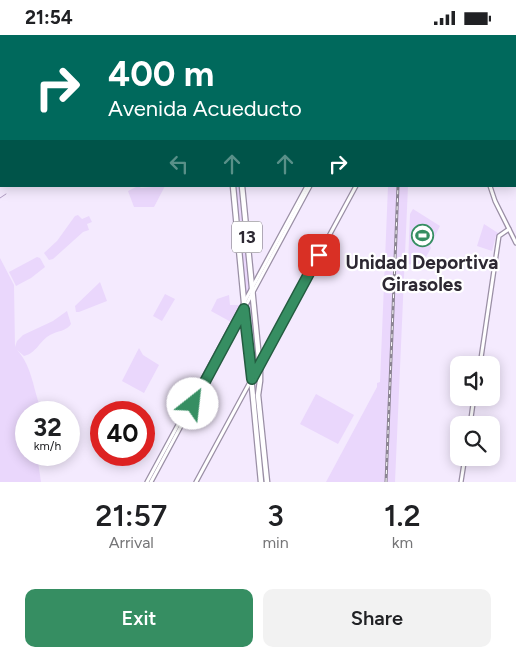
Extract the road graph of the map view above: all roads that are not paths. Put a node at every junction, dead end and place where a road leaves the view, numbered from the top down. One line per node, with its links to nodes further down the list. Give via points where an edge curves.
1 (233, 187): 9 (main road, 13)
2 (242, 187): 8 (main road, 13)
3 (308, 187): 8 (street)
4 (355, 187): 11 (street)
5 (490, 187): 6 (street)
6 (509, 229): 7 (street); 10 (street, via 500,236)
7 (516, 243)
8 (252, 290): 9 (street); 11 (main road, 13)
9 (244, 306): 12 (main road, 13); 14 (street)
10 (481, 356)
11 (260, 365): 12 (street); 17 (main road, 13, via 258,395)
12 (252, 379): 15 (street); 16 (main road, 13)
13 (464, 466): 18 (street)
14 (149, 482)
15 (196, 482)
16 (261, 482)
17 (266, 482)
18 (461, 482)

